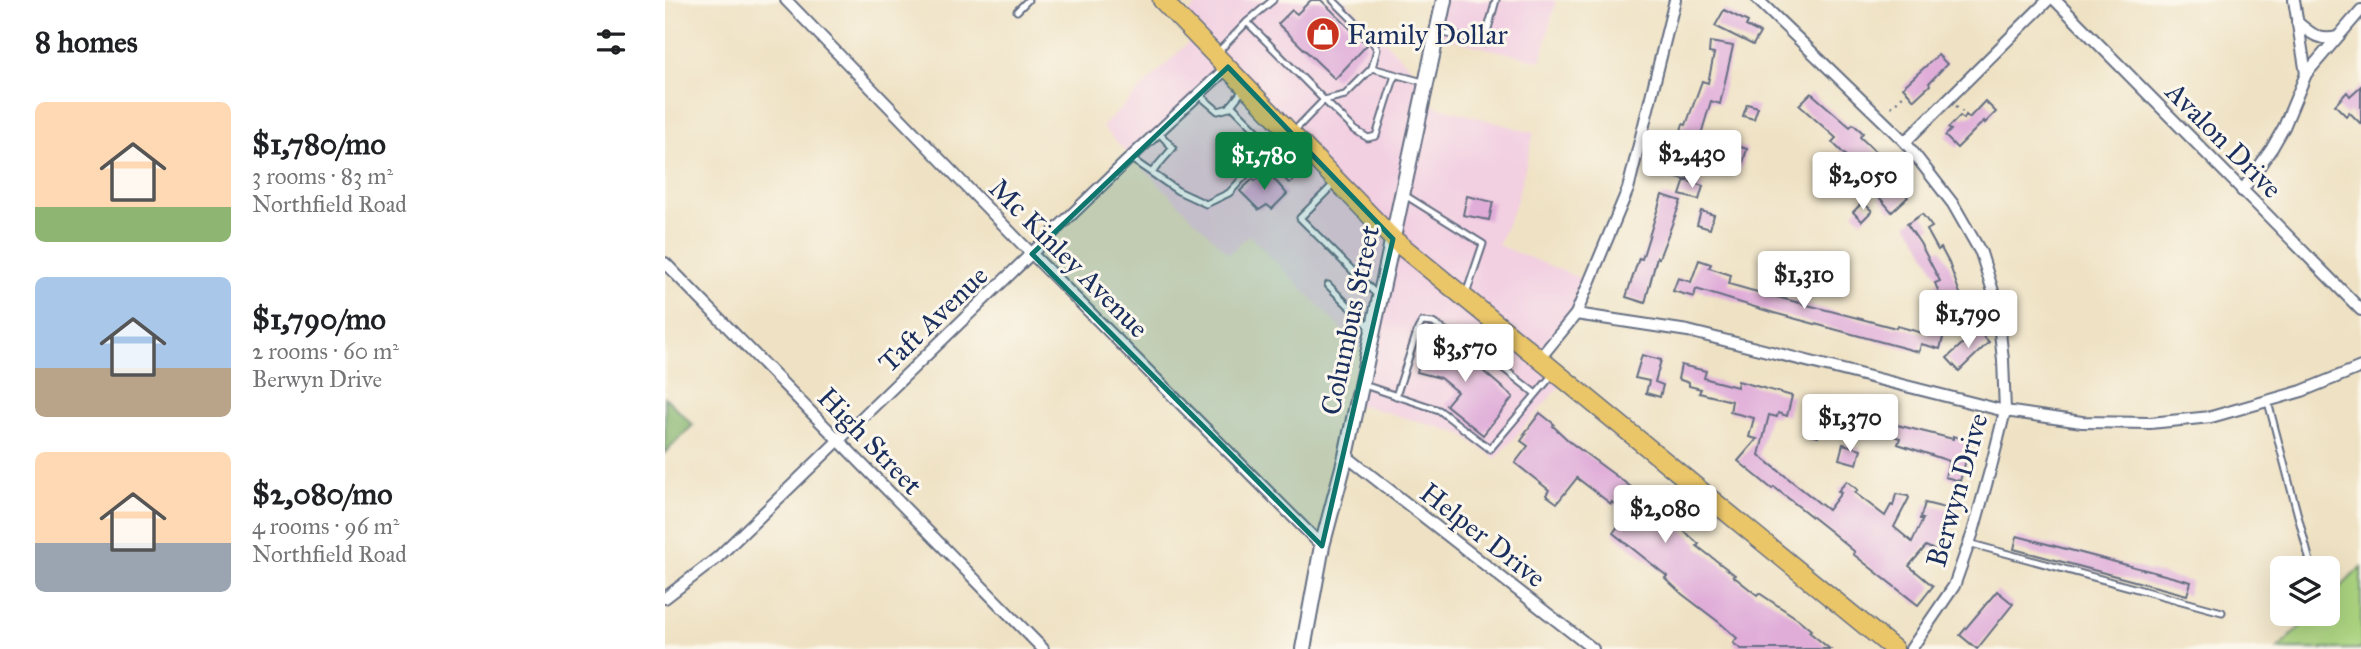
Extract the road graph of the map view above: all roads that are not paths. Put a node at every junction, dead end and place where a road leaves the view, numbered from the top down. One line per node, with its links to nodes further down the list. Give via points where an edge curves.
1 (786, 0): 40 (street, Mc Kinley Avenue)
2 (1028, 0): 13 (lane)
3 (1163, 0): 19 (main road)
4 (1273, 0): 15 (lane)
5 (1333, 0): 20 (lane, via 1377,49)
6 (1444, 0): 17 (street, Columbus Street)
7 (1496, 0): 17 (lane, via 1484,43)
8 (1675, 0): 46 (street, via 1628,189)
9 (1758, 0): 30 (street, Berwyn Drive)
10 (2047, 0): 30 (street)
11 (2055, 0): 37 (street, Avalon Drive)
12 (2294, 0): 16 (street)
13 (1017, 10)
14 (2361, 10): 18 (street)
15 (1247, 22): 19 (lane); 26 (lane)
16 (2297, 22): 18 (street, via 2314,36); 21 (street)
17 (1437, 31): 23 (street, Columbus Street)
18 (2337, 37): 21 (street)
19 (1222, 61): 24 (main road); 25 (street, Taft Avenue)
20 (1372, 68): 22 (lane); 26 (lane, via 1345,95)
21 (2306, 74): 37 (street, via 2272,149)
22 (1395, 75): 23 (lane); 26 (lane, via 1376,136 1368,138 1356,130)
23 (1426, 83): 38 (street, Columbus Street)
24 (1246, 86): 27 (lane); 28 (main road)
25 (1198, 94): 27 (lane, via 1218,111); 29 (street, Taft Avenue)
26 (1324, 100): 28 (lane)
27 (1231, 105): 31 (lane)
28 (1288, 130): 31 (lane); 33 (main road)
29 (1158, 132): 34 (street, Taft Avenue); 35 (lane, via 1173,148)
30 (1905, 142): 56 (street, Berwyn Drive, via 1953,204 1981,253 1997,304)
31 (1271, 145): 32 (lane)
32 (1264, 153): 33 (lane, via 1290,179); 35 (lane, via 1229,193 1206,204)
33 (1314, 156): 36 (main road)
34 (1131, 158): 35 (lane); 40 (street, Taft Avenue)
35 (1152, 172)
36 (1338, 181): 39 (main road); 44 (lane, via 1300,218)
37 (2242, 191): 45 (street, Avalon Drive)
38 (1403, 194): 39 (street, Columbus Street); 43 (lane, via 1483,244)
39 (1394, 239): 43 (main road); 44 (street, Columbus Street)
40 (1032, 254): 57 (street, Taft Avenue); 60 (street, Mc Kinley Avenue)
41 (665, 263): 57 (street, High Street)
42 (1328, 285): 47 (lane)
43 (1465, 297): 48 (main road)
44 (1380, 298): 47 (street, Columbus Street)
45 (2361, 310)
46 (1576, 314): 49 (street); 56 (street, via 1688,331)
47 (1373, 331): 52 (street, Columbus Street)
48 (1507, 332): 49 (main road); 53 (lane, via 1493,360); 54 (lane, via 1481,353 1433,323 1422,322)
49 (1540, 358): 51 (main road)
50 (2361, 367): 55 (street)
51 (1556, 371): 53 (lane); 67 (main road)
52 (1361, 384): 54 (lane); 58 (street, Columbus Street)
53 (1536, 394): 54 (lane, via 1490,449 1439,411)
54 (1396, 396)
55 (2267, 402): 56 (street, via 2211,416 2150,423 2082,422); 61 (lane)
56 (2005, 411): 59 (street, Berwyn Drive)
57 (838, 441): 62 (street, Taft Avenue, via 717,558); 64 (street, High Street)
58 (1346, 456): 60 (street, Columbus Street); 66 (street, Helper Drive)
59 (1968, 543): 63 (lane); 68 (street, Berwyn Drive, via 1954,586)
60 (1322, 546): 65 (street, Columbus Street)
61 (2308, 556)
62 (665, 597)
63 (2222, 612)
64 (1043, 649)
65 (1303, 649)
66 (1593, 649)
67 (1894, 649)
68 (1910, 649)

